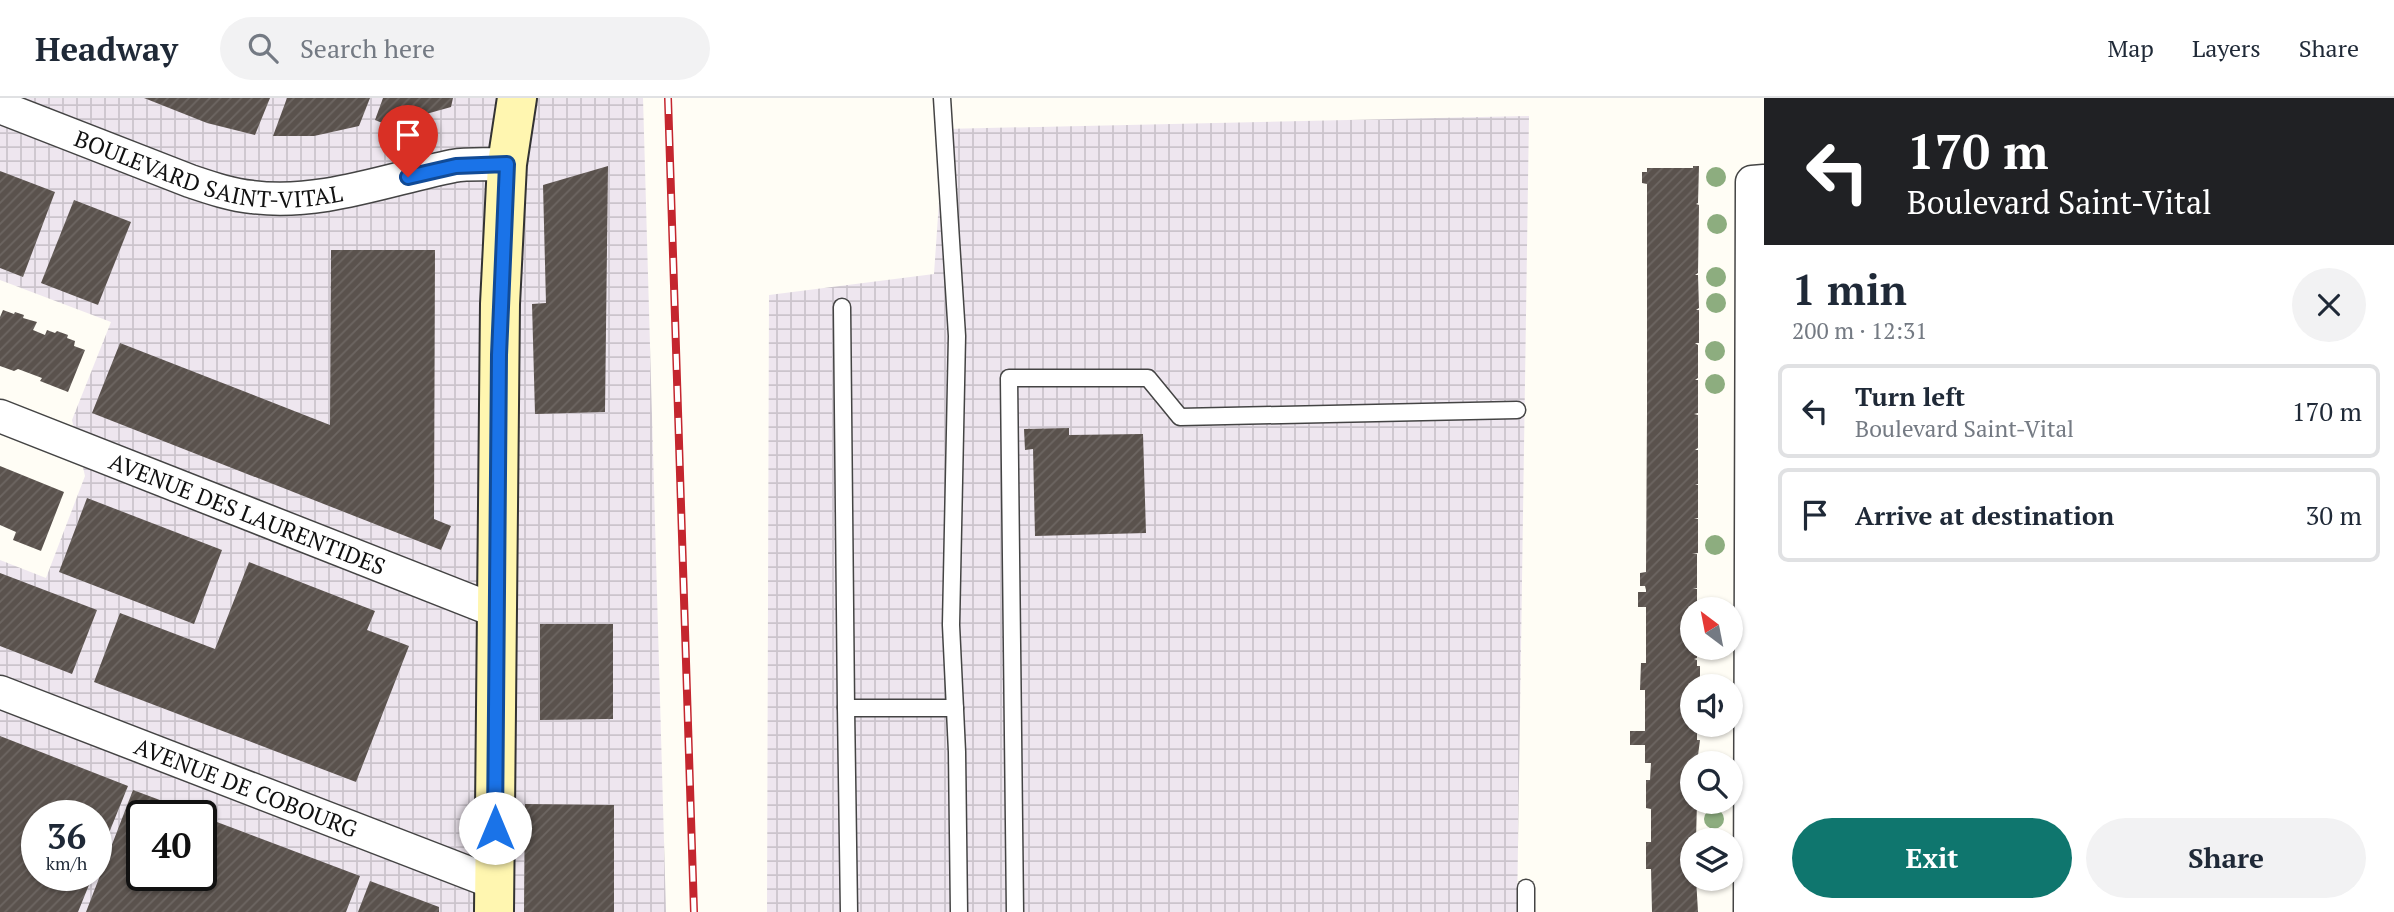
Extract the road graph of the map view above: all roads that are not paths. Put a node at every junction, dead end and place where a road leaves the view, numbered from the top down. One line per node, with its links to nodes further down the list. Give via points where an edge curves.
1 (517, 98): 4 (street)
2 (942, 98): 12 (lane, via 957,336 951,625)
3 (0, 107): 4 (street, BOULEVARD SAINT-VITAL, via 190,181 253,198 314,196 456,166)
4 (507, 164): 9 (street, via 500,304)
5 (1758, 181): 19 (street)
6 (842, 307): 11 (lane)
7 (1517, 410): 17 (lane, via 1180,417 1148,378 1009,379)
8 (0, 416): 9 (street, AVENUE DES LAURENTIDES)
9 (496, 611): 14 (street)
10 (0, 692): 14 (street, AVENUE DE COBOURG)
11 (846, 708): 12 (lane); 15 (lane)
12 (955, 708): 16 (lane)
13 (1527, 888): 18 (lane)
14 (494, 897)
15 (849, 912)
16 (959, 912)
17 (1016, 912)
18 (1526, 912)
19 (1750, 912)

